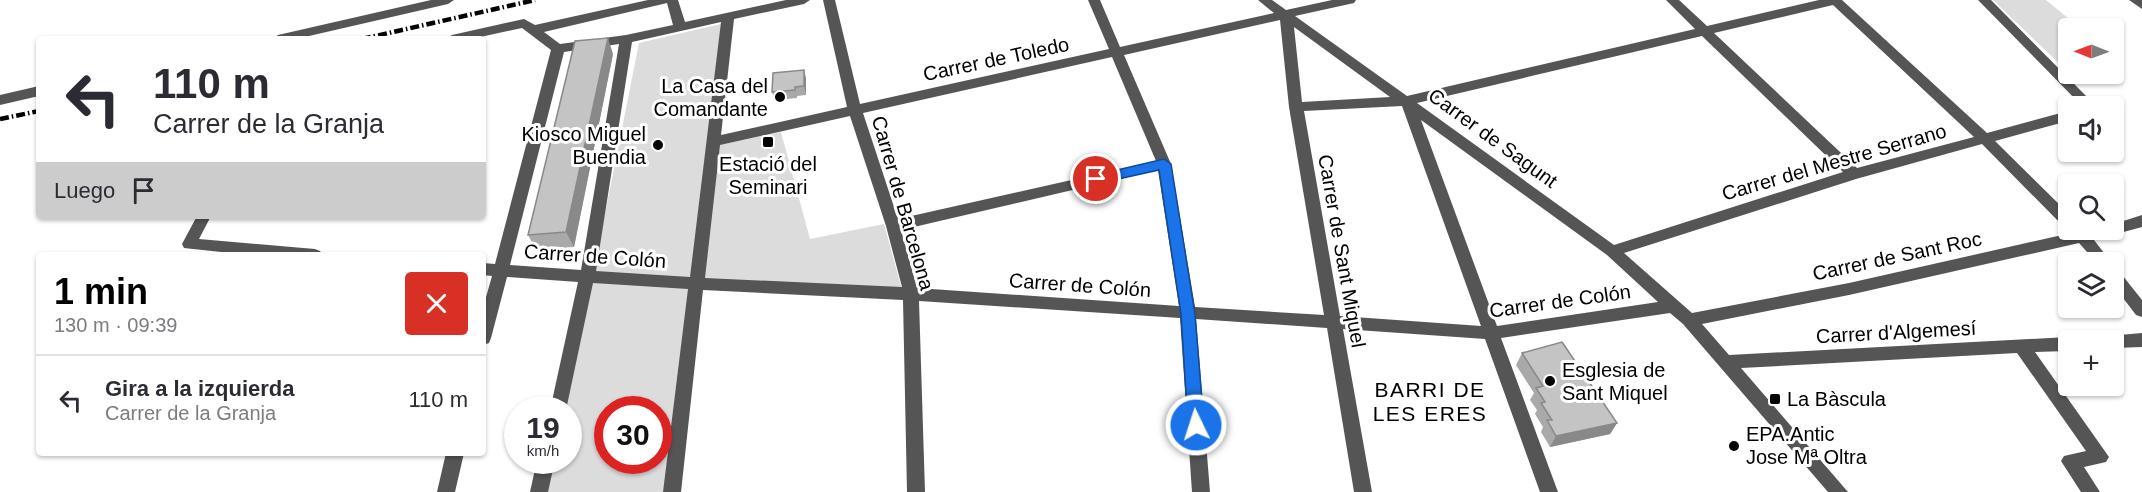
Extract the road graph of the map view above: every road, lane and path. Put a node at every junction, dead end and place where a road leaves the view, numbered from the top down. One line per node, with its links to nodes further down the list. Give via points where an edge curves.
1 (430, 0): 15 (street)
2 (448, 0): 15 (street)
3 (665, 0): 19 (street)
4 (672, 0): 18 (street)
5 (804, 0): 16 (street)
6 (829, 0): 31 (street, Carrer de Barcelona)
7 (1094, 0): 25 (street)
8 (1264, 0): 17 (street, Carrer de Sagunt)
9 (1350, 0): 17 (street, Carrer de Toledo)
10 (1672, 0): 20 (street)
11 (1835, 0): 20 (street); 33 (street)
12 (1984, 0): 27 (street)
13 (2135, 0): 14 (street)
14 (2142, 5)
15 (380, 16): 21 (street)
16 (728, 16): 18 (street); 34 (street)
17 (1286, 16): 25 (street, Carrer de Toledo); 29 (street, Carrer de Sagunt); 30 (street, Carrer de Sant Miquel)
18 (680, 27): 23 (street)
19 (533, 30): 22 (street, via 524,23); 24 (street)
20 (1703, 31): 29 (street); 36 (street)
21 (291, 36)
22 (466, 36)
23 (626, 39): 24 (street); 49 (street)
24 (558, 49): 48 (street)
25 (1118, 52): 31 (street, Carrer de Toledo); 35 (street)
26 (36, 92): 28 (street)
27 (2080, 96)
28 (0, 100)
29 (1407, 101): 30 (street); 44 (street, Carrer de Sagunt); 59 (street)
30 (1296, 106): 56 (street, Carrer de Sant Miquel)
31 (855, 110): 34 (street, Carrer de Toledo); 40 (street, Carrer de Barcelona)
32 (2058, 119): 33 (street, Carrer del Mestre Serrano)
33 (1985, 139): 36 (street, Carrer del Mestre Serrano); 37 (street)
34 (715, 141): 50 (street)
35 (1164, 164): 40 (street); 55 (street)
36 (1854, 174): 44 (street, Carrer del Mestre Serrano)
37 (2058, 212)
38 (202, 219): 45 (street, via 189,244)
39 (2142, 221): 41 (street, Carrer de Sant Roc)
40 (892, 226): 52 (street, Carrer de Barcelona)
41 (2124, 226)
42 (2058, 238): 57 (street, Carrer de Sant Roc, via 1850,289)
43 (2086, 240): 46 (street)
44 (1612, 251): 53 (street, Carrer de Sagunt)
45 (281, 252)
46 (2096, 252)
47 (486, 269): 48 (street, Carrer de Colón)
48 (499, 271): 49 (street, Carrer de Colón); 58 (street)
49 (587, 277): 50 (street, Carrer de Colón); 65 (street)
50 (697, 284): 52 (street, Carrer de Colón); 70 (street)
51 (2124, 288): 54 (street)
52 (911, 294): 55 (street, Carrer de Colón); 71 (street, Carrer de Barcelona)
53 (1673, 306): 57 (street, Carrer de Sagunt); 59 (street, Carrer de Colón)
54 (2142, 310)
55 (1188, 314): 56 (street, Carrer de Colón); 72 (street)
56 (1331, 320): 59 (street, Carrer de Colón); 73 (street, Carrer de Sant Miquel)
57 (1689, 320): 64 (street, Carrer de Sagunt)
58 (486, 325)
59 (1493, 333): 74 (street)
60 (2142, 340): 61 (street)
61 (2124, 341)
62 (2058, 345): 63 (street, Carrer d'Algemesí)
63 (2022, 347): 64 (street, Carrer d'Algemesí); 76 (street, via 2100,457 2070,461)
64 (1726, 362): 75 (street, Carrer de Sagunt)
65 (561, 396)
66 (454, 456): 68 (street)
67 (543, 474): 69 (street)
68 (446, 492)
69 (539, 492)
70 (672, 492)
71 (916, 492)
72 (1201, 492)
73 (1363, 492)
74 (1549, 492)
75 (1839, 492)
76 (2091, 492)

